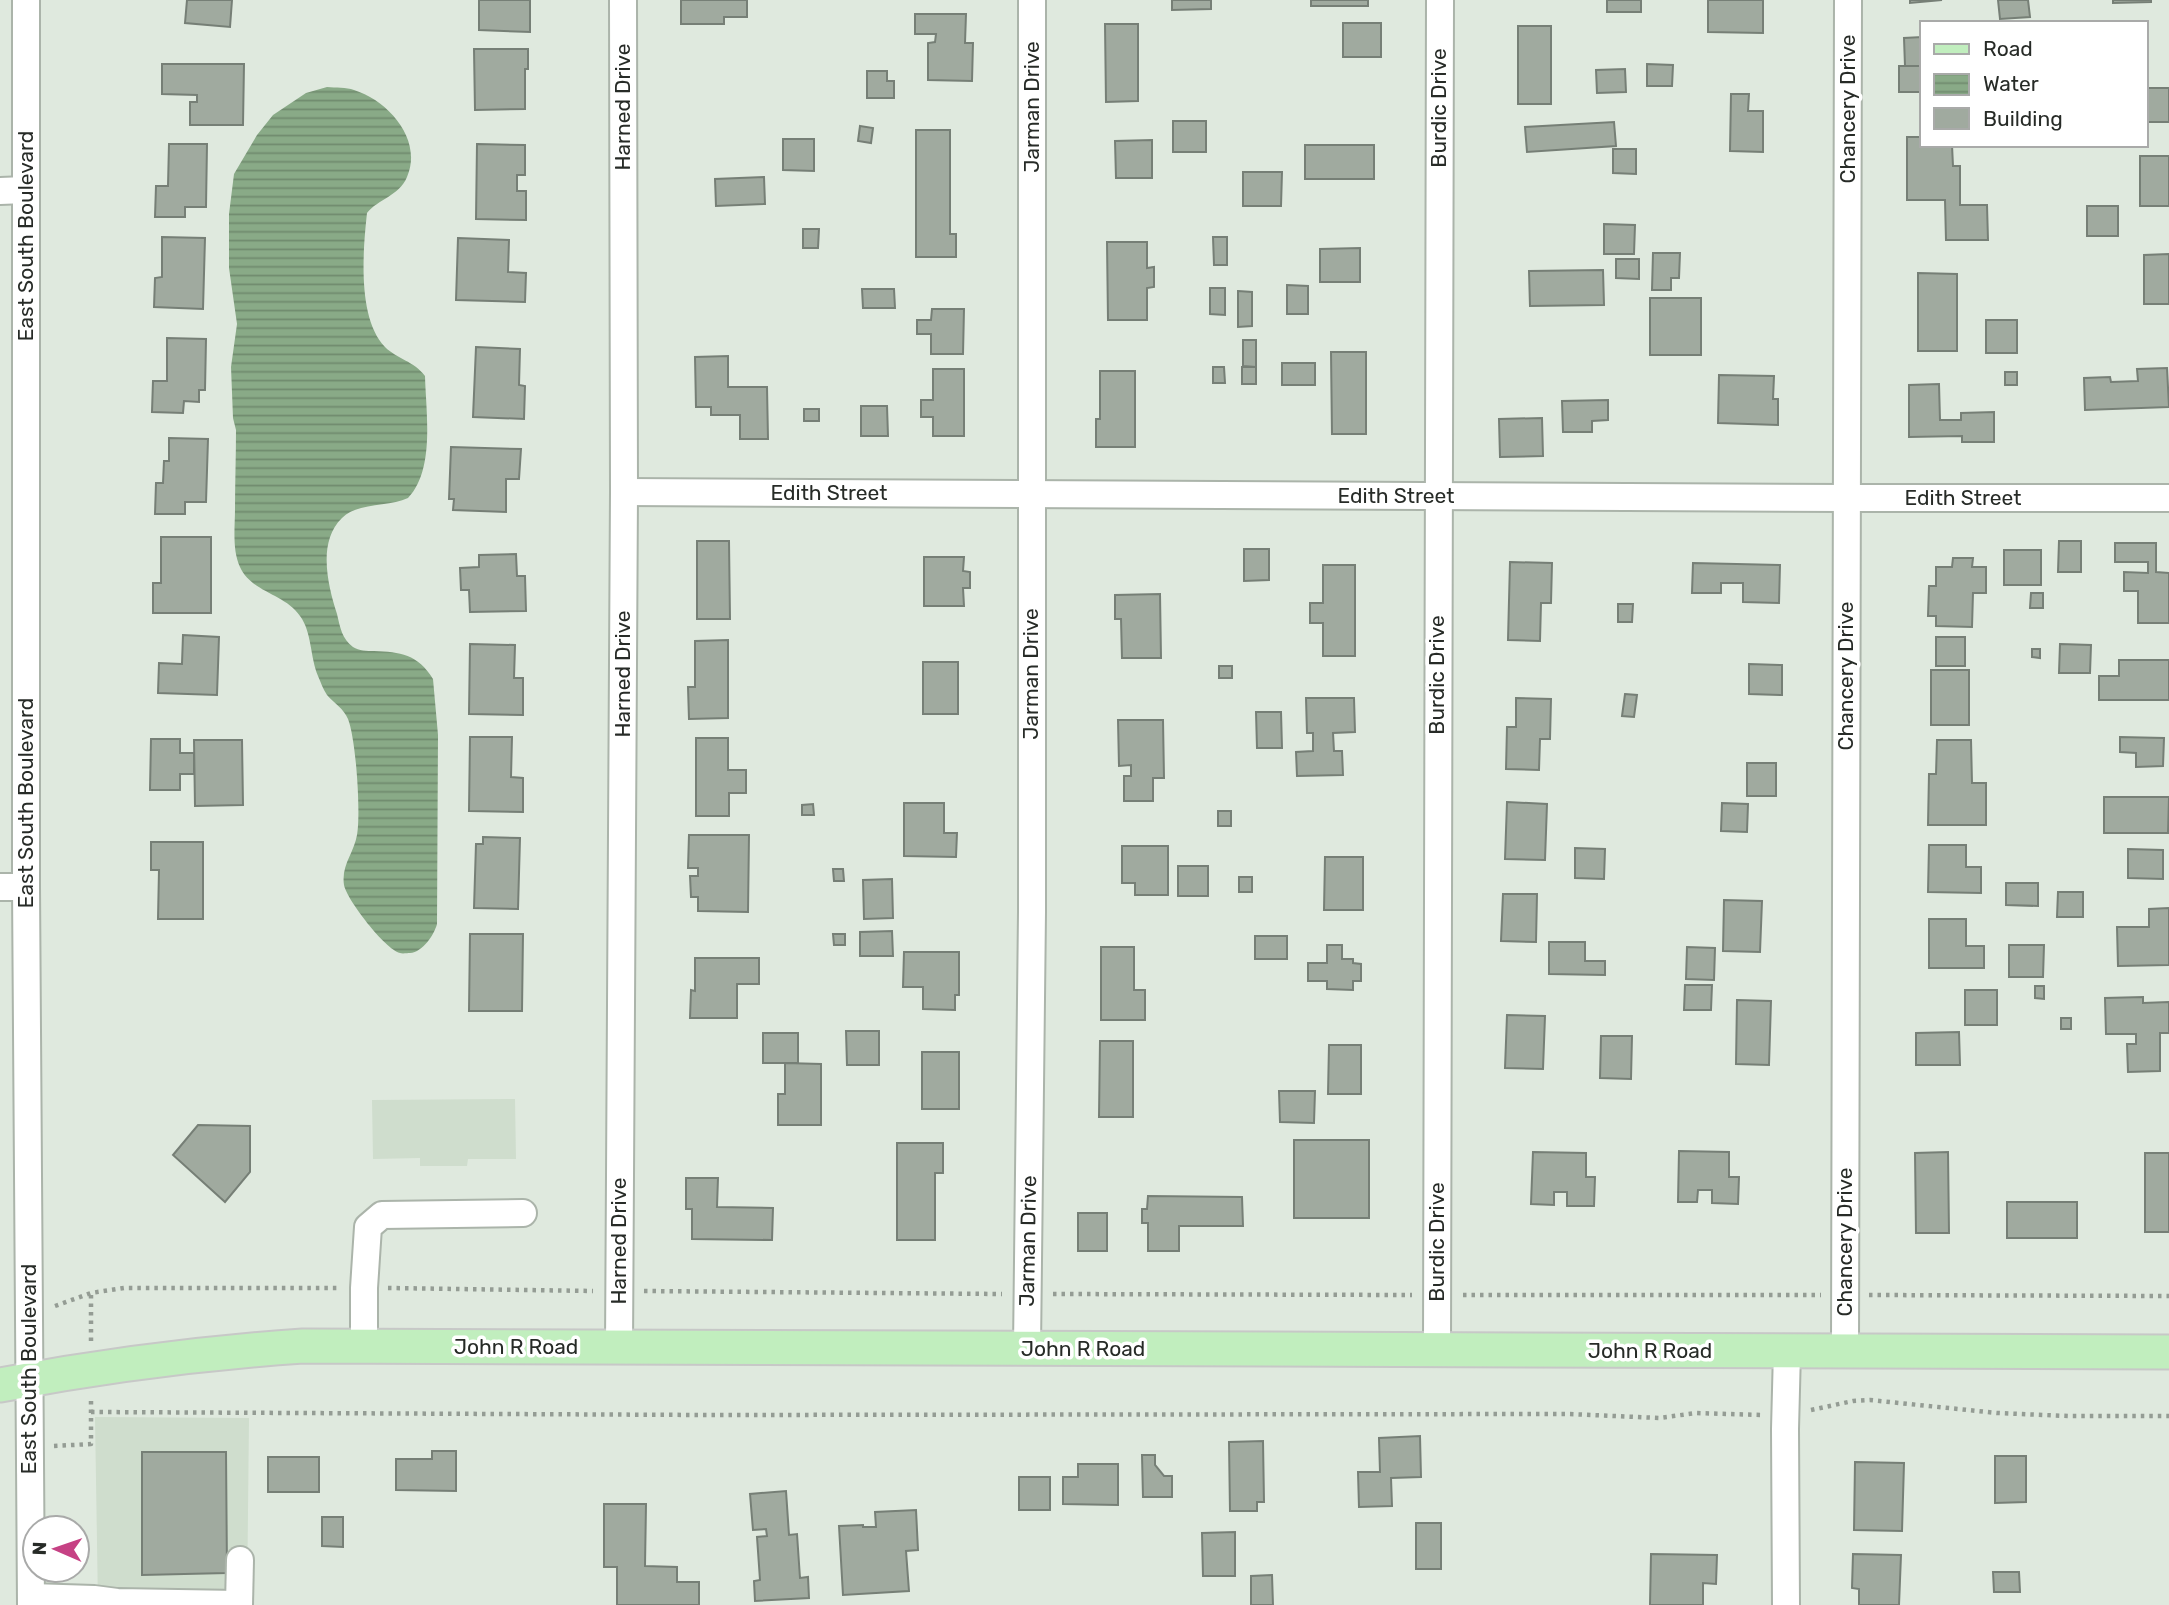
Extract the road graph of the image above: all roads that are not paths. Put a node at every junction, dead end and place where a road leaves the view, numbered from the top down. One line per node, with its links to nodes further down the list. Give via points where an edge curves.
1 (26, 0): 6 (street, East South Boulevard)
2 (623, 0): 7 (street, Harned Drive)
3 (1032, 0): 8 (street, Jarman Drive)
4 (1440, 0): 9 (street, Burdic Drive)
5 (1848, 0): 10 (street, Chancery Drive)
6 (13, 191): 12 (street, East South Boulevard)
7 (624, 492): 8 (street, Edith Street); 15 (street, Harned Drive)
8 (1031, 494): 9 (street, Edith Street); 16 (street, Jarman Drive)
9 (1437, 496): 10 (street, Edith Street); 17 (street, Burdic Drive)
10 (1846, 498): 11 (street, Edith Street); 19 (street, Chancery Drive)
11 (2169, 498)
12 (13, 887): 21 (street, East South Boulevard)
13 (523, 1213): 14 (street, via 382,1215 368,1227)
14 (364, 1346): 15 (main road, John R Road); 21 (main road, John R Road, via 245,1350)
15 (619, 1347): 16 (main road, John R Road)
16 (1027, 1348): 17 (main road, John R Road)
17 (1437, 1350): 18 (main road, John R Road)
18 (1787, 1351): 19 (main road, John R Road); 26 (street)
19 (1846, 1351): 20 (main road, John R Road)
20 (2169, 1352)
21 (15, 1382): 23 (street, East South Boulevard)
22 (240, 1560): 25 (street)
23 (31, 1601): 24 (street, via 94,1599)
24 (117, 1604): 25 (street)
25 (239, 1604)
26 (1786, 1605)

